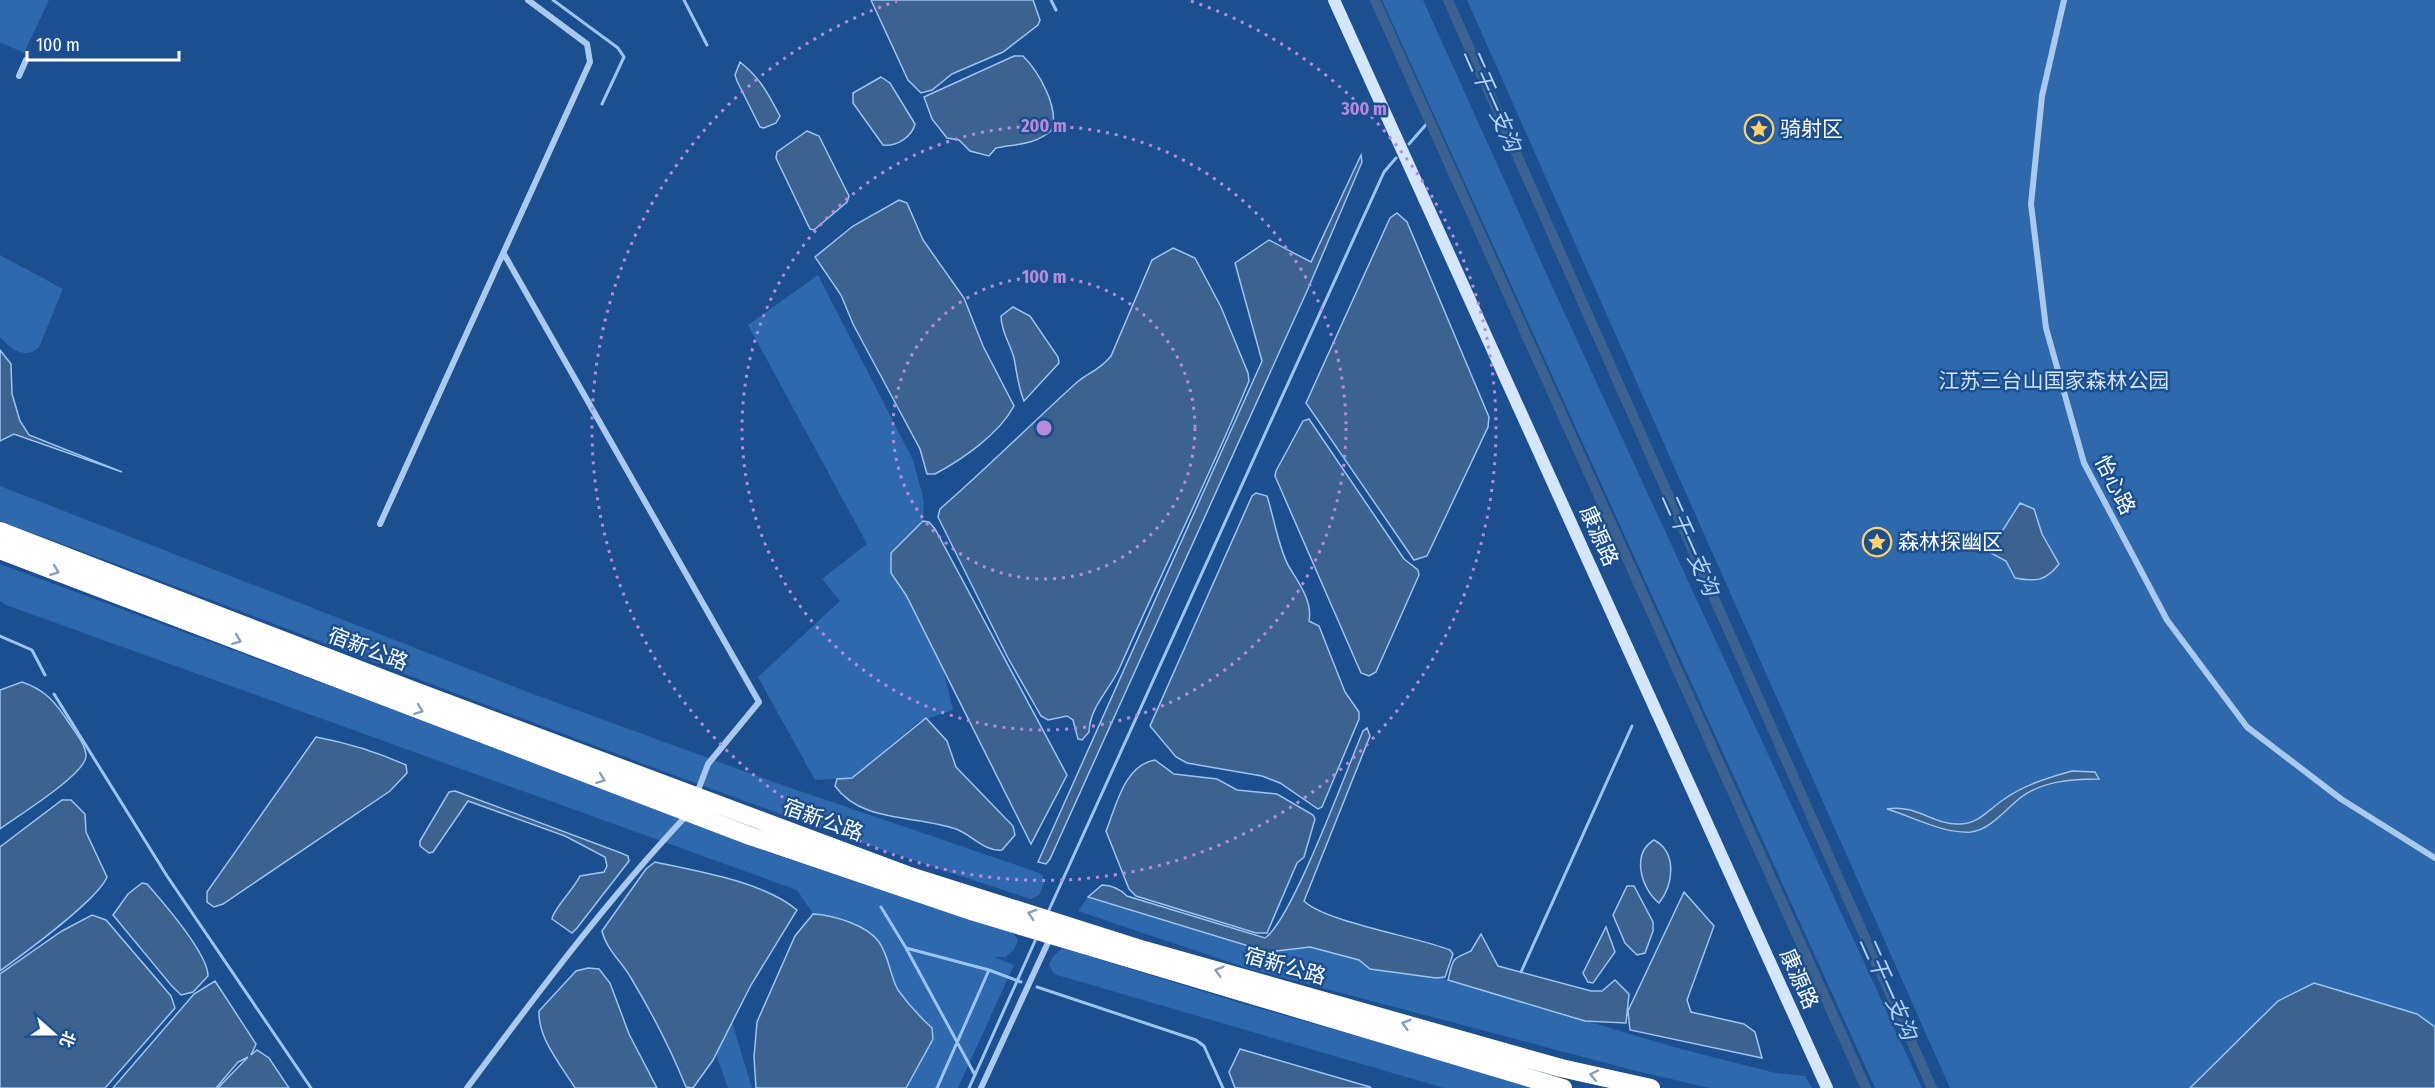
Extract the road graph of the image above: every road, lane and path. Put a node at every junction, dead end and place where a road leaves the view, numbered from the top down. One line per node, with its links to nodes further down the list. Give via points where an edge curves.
1 (528, 0): 6 (street, via 587,44 590,62)
2 (1334, 0): 17 (street, 康源路)
3 (2064, 0): 11 (street, 怡心路, via 2042,96 2031,204 2046,328 2084,464 2167,620 2247,727 2341,799)
4 (26, 60): 5 (street)
5 (20, 76)
6 (504, 254): 7 (street); 10 (street, via 759,702 708,764)
7 (380, 524)
8 (0, 531): 10 (highway, 宿新公路)
9 (0, 550): 10 (highway, 宿新公路, one-way to 10)
10 (693, 805): 12 (highway, 宿新公路, via 974,912); 13 (street)
11 (2435, 858)
12 (1055, 929): 14 (street); 15 (highway, 宿新公路); 16 (highway, 宿新公路, one-way to 12, via 1561,1068 1144,950)
13 (467, 1088)
14 (981, 1088)
15 (1563, 1088)
16 (1652, 1088)
17 (1827, 1088)

